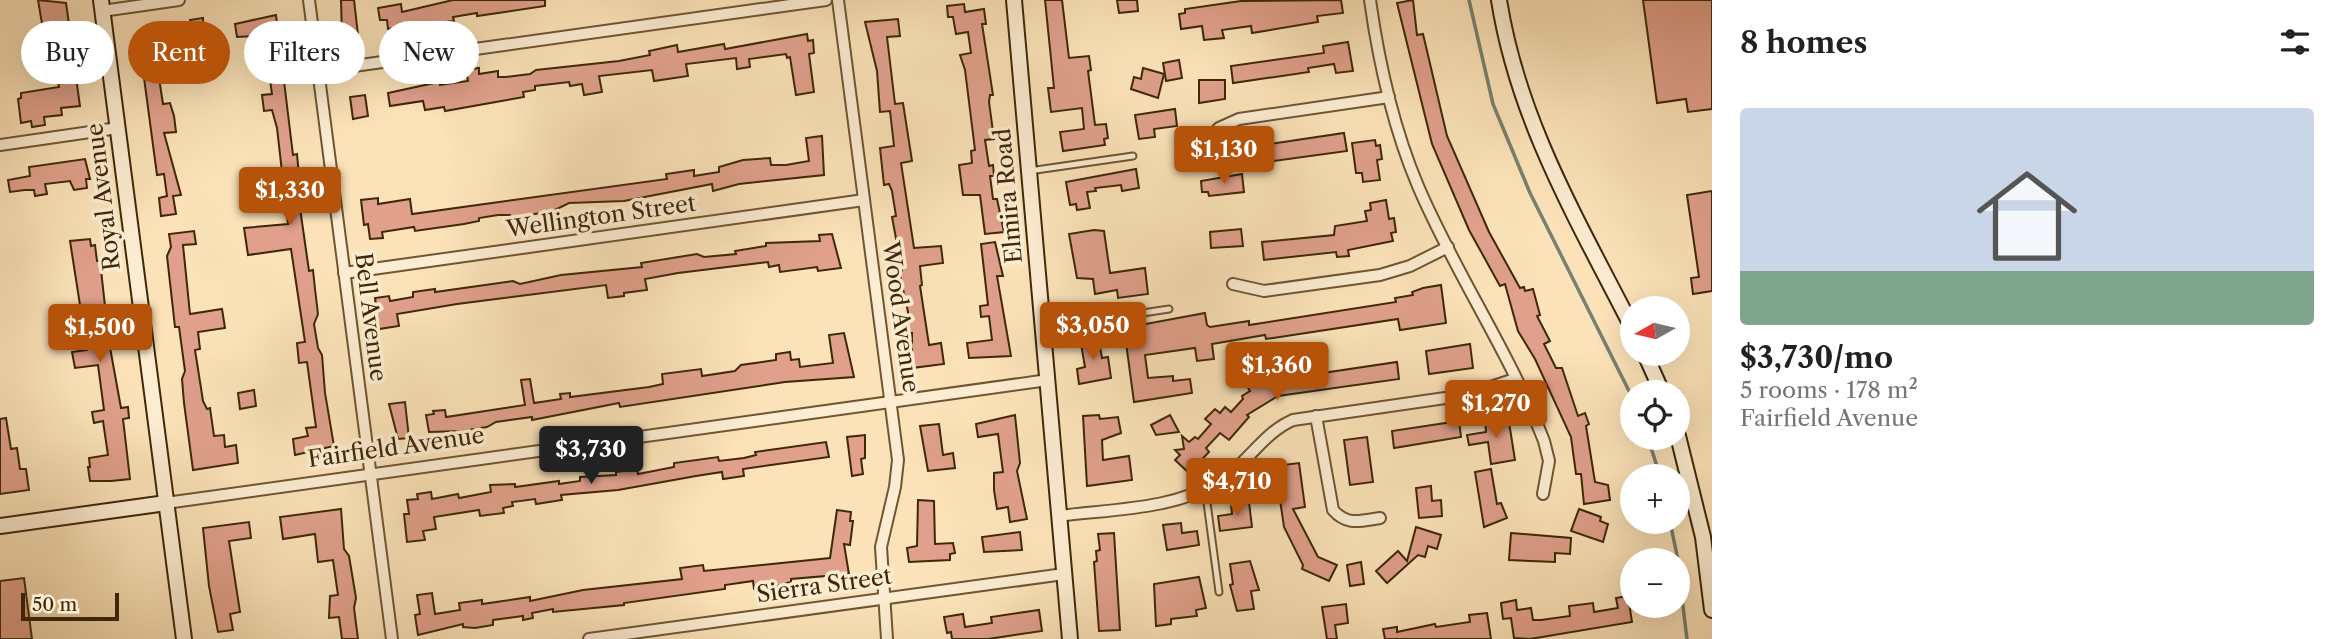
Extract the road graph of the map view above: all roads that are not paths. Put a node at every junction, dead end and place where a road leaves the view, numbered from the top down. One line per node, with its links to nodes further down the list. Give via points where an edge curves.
1 (179, 0): 8 (street)
2 (309, 0): 9 (street, Bell Avenue)
3 (826, 0): 10 (street)
4 (838, 0): 18 (street, Wood Avenue)
5 (1014, 0): 17 (street, Elmira Road)
6 (1370, 0): 12 (street)
7 (1499, 0): 22 (street, via 1514,73 1533,130)
8 (102, 5): 13 (street, Royal Avenue)
9 (312, 21)
10 (365, 64)
11 (320, 84): 20 (street, Bell Avenue)
12 (1389, 97): 14 (street, via 1239,119); 19 (street, via 1407,158)
13 (118, 128): 15 (street); 33 (street, Royal Avenue)
14 (1212, 135)
15 (0, 145)
16 (1133, 156): 17 (lane)
17 (1029, 171): 24 (street, Elmira Road)
18 (864, 200): 20 (street, Wellington Street); 27 (street, Wood Avenue)
19 (1448, 247): 21 (street, via 1380,275 1264,291); 25 (street)
20 (344, 274): 30 (street, Bell Avenue)
21 (1234, 284)
22 (1620, 303)
23 (1169, 309): 24 (lane)
24 (1043, 328): 26 (street, Elmira Road)
25 (1514, 379): 28 (street, via 1466,395); 32 (street, via 1544,441 1549,461)
26 (1048, 380): 27 (street, Fairfield Avenue); 34 (street, Elmira Road)
27 (891, 402): 30 (street, Fairfield Avenue); 39 (street, Wood Avenue, via 898,460 881,547)
28 (1316, 416): 31 (street, via 1278,426 1242,466); 35 (street, via 1333,510 1350,522)
29 (1681, 450): 40 (street, via 1703,537)
30 (369, 474): 33 (street, Fairfield Avenue); 42 (street, Bell Avenue)
31 (1205, 488): 34 (street, via 1162,503); 38 (lane)
32 (1543, 494)
33 (166, 503): 36 (street, Fairfield Avenue); 41 (street, Royal Avenue)
34 (1059, 516): 37 (street, Elmira Road)
35 (1380, 518)
36 (0, 526)
37 (1064, 574): 39 (street, Sierra Street); 45 (street, Elmira Road)
38 (1219, 592)
39 (884, 598): 43 (street, Sierra Street); 44 (street, Wood Avenue)
40 (1712, 610)
41 (184, 639)
42 (392, 639)
43 (589, 639)
44 (887, 639)
45 (1070, 639)

